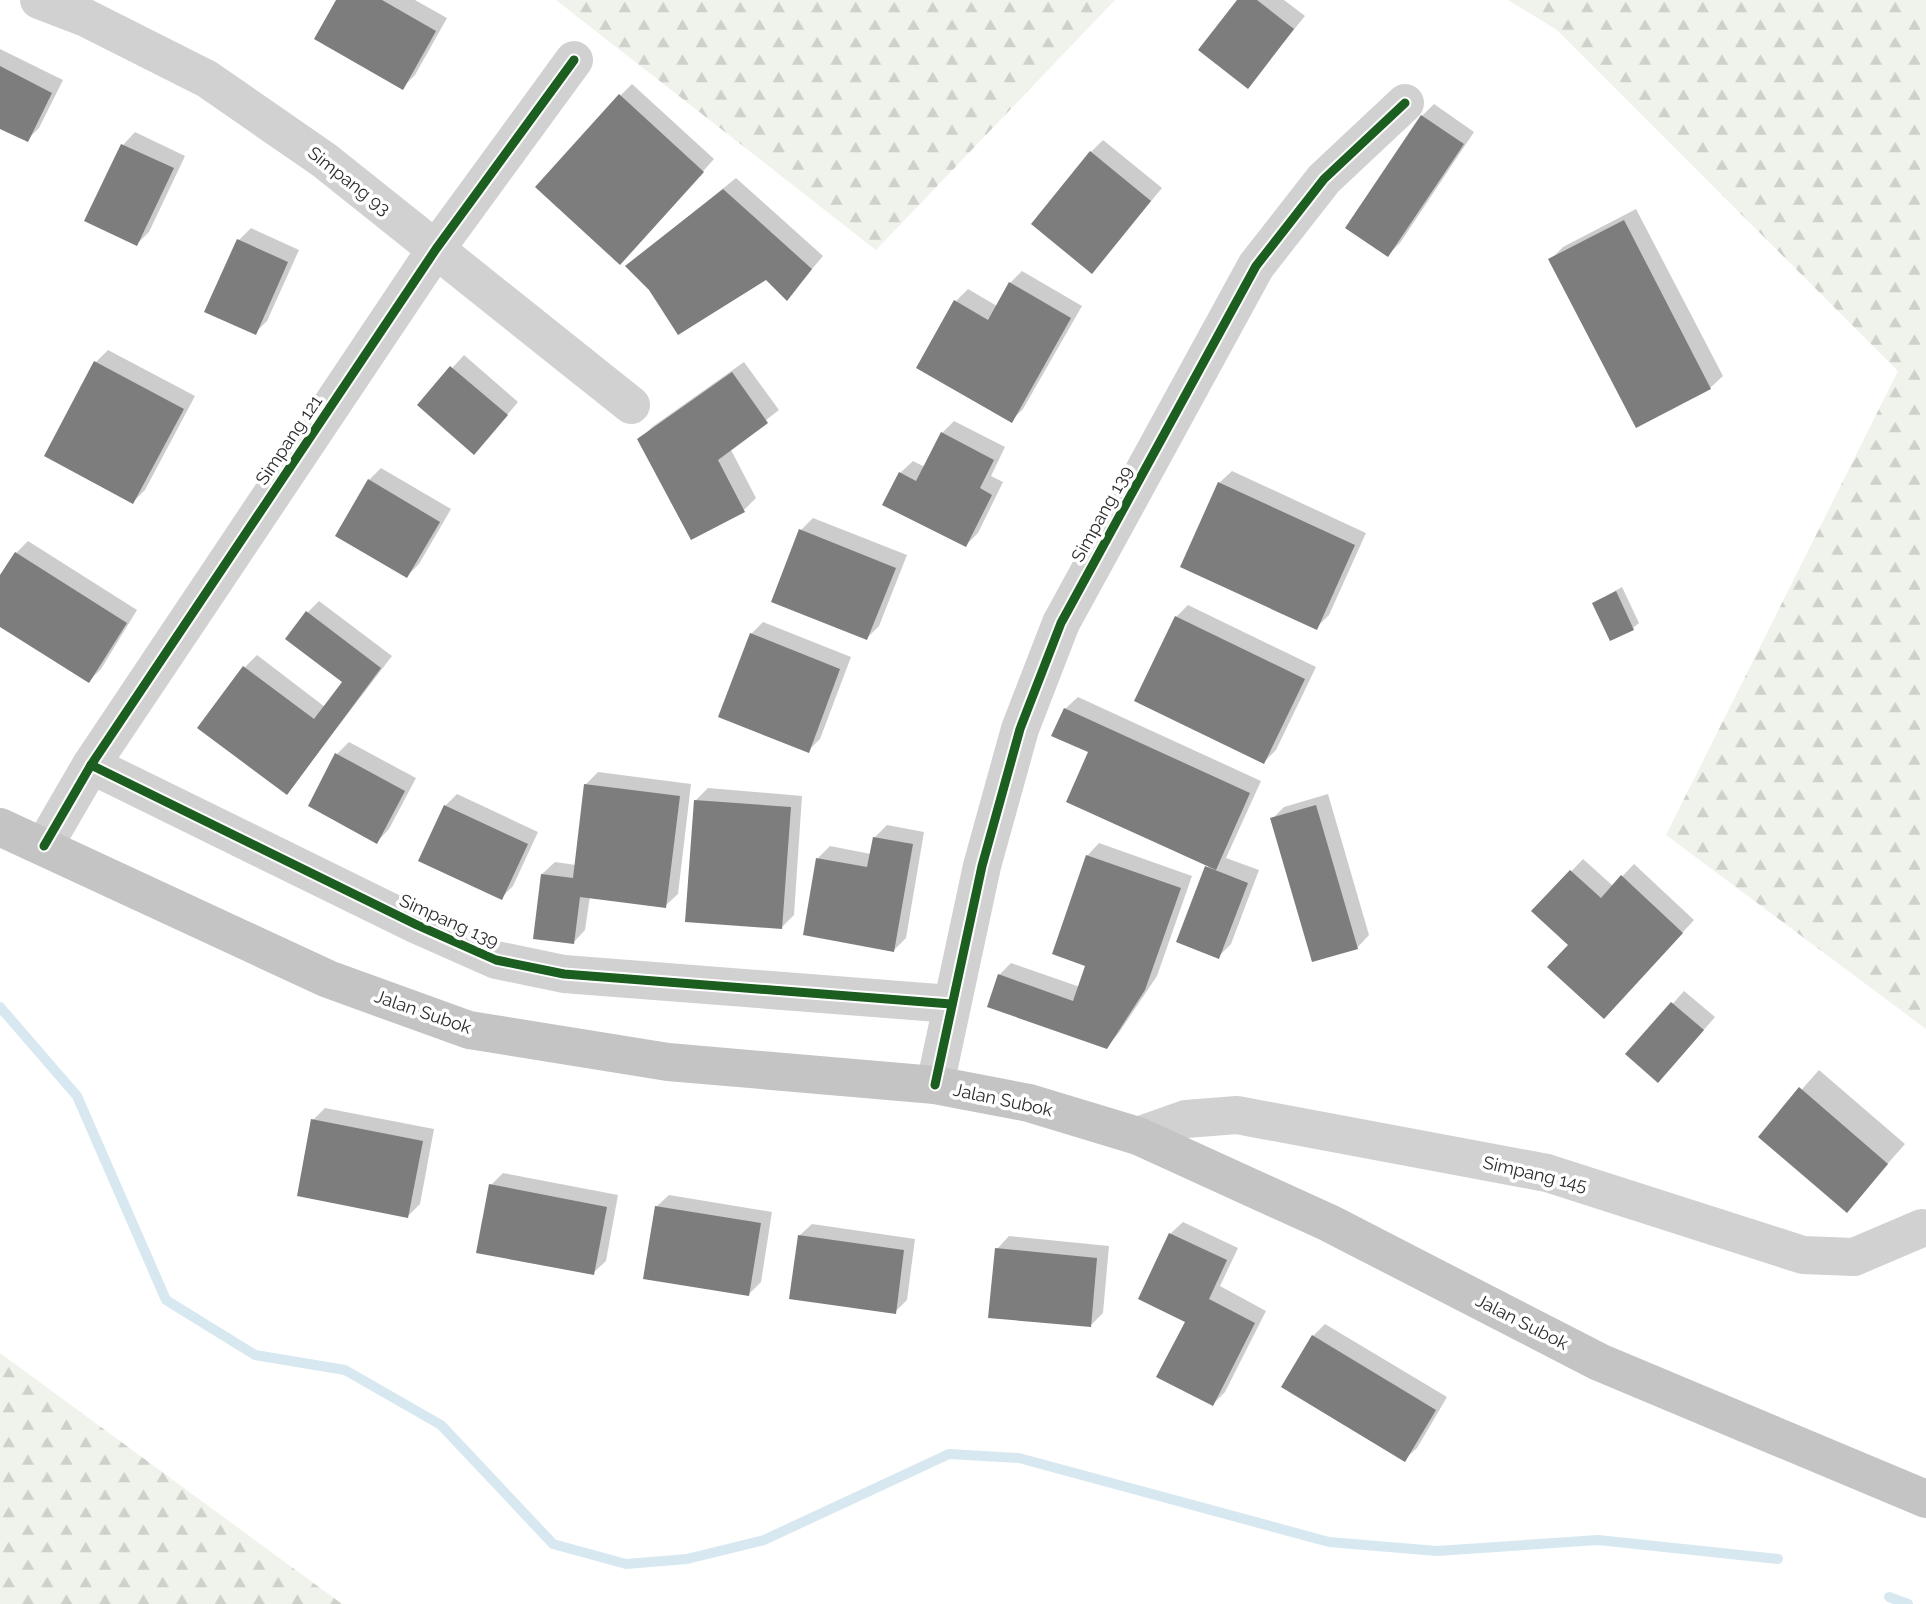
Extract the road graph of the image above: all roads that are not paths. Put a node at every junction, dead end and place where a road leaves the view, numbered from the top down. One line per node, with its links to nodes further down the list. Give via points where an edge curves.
1 (39, 0): 4 (street, Simpang 93, via 86,18 206,79 324,160)
2 (574, 61): 4 (street, Simpang 121)
3 (1405, 103): 9 (street, Simpang 139, via 1324,179 1256,266 1060,624 1020,729 982,866)
4 (436, 248): 5 (street, Simpang 93); 6 (street, Simpang 121)
5 (631, 405)
6 (91, 765): 8 (street, Simpang 121); 9 (street, Simpang 139, via 496,960 565,974)
7 (0, 827): 8 (main road, Jalan Subok)
8 (44, 846): 10 (main road, Jalan Subok, via 328,979 469,1030 667,1062)
9 (951, 1004): 10 (street, Simpang 139)
10 (935, 1085): 11 (main road, Jalan Subok, via 1029,1103)
11 (1138, 1136): 12 (street, Simpang 145, via 1186,1119 1237,1115 1547,1173 1803,1255 1854,1257); 13 (main road, Jalan Subok, via 1329,1223 1599,1362)
12 (1922, 1228)
13 (1926, 1499)

